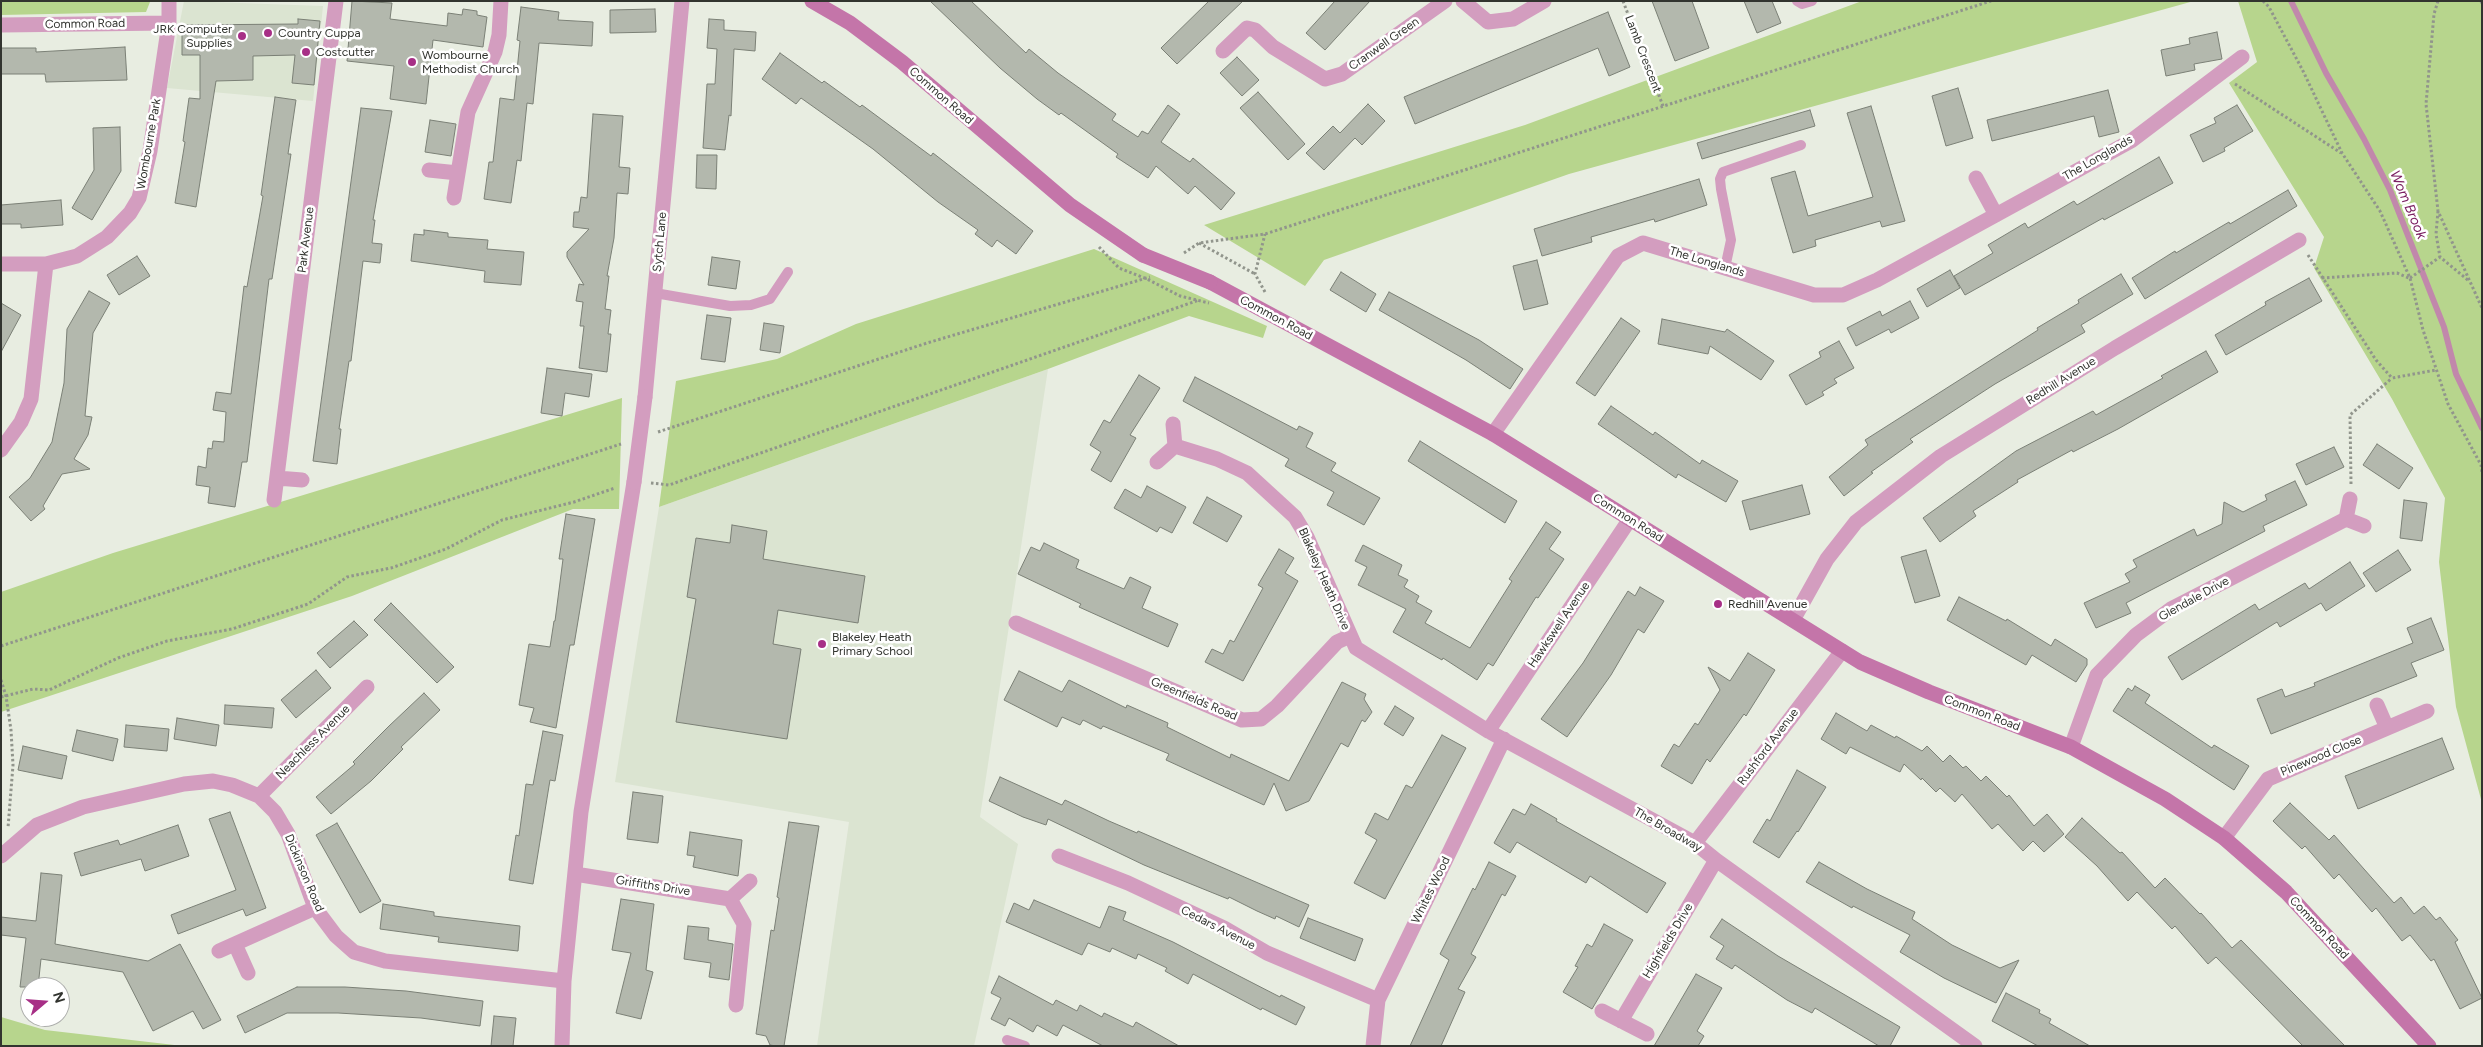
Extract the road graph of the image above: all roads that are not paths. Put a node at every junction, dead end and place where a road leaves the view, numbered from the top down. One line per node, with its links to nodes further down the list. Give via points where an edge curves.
1 (169, 1): 11 (street, Wombourne Park)
2 (336, 1): 32 (street, Park Avenue)
3 (501, 1): 17 (street, via 495,52 468,112)
4 (682, 1): 26 (street, Sytch Lane)
5 (812, 1): 28 (street, Common Road, bridge, via 850,23 902,62 1070,205 1143,255 1210,282)
6 (1445, 1): 13 (street, Cranwell Green, via 1342,74 1325,79 1247,28)
7 (1463, 1): 8 (street, via 1488,22 1513,19)
8 (1544, 1)
9 (1798, 1): 10 (lane, via 1802,4)
10 (1812, 1)
11 (168, 23): 12 (street, Common Road); 23 (street, Wombourne Park, via 150,151 139,198 120,225 94,247 77,256)
12 (1, 26)
13 (1223, 51)
14 (2242, 57): 20 (street, The Longlands, via 2131,141)
15 (1801, 146): 24 (lane, via 1723,172 1720,189 1731,240)
16 (429, 170): 17 (street)
17 (458, 173): 19 (street)
18 (1976, 178): 20 (street)
19 (454, 198)
20 (1996, 215): 24 (street, The Longlands, via 1843,295 1814,295)
21 (2299, 240): 39 (street, Redhill Avenue, via 2114,348 1941,456 1856,522 1827,559)
22 (1, 264): 23 (street, Wombourne Park)
23 (46, 264): 30 (street, via 31,399 21,422)
24 (1725, 268): 28 (street, The Longlands, via 1643,243 1618,256)
25 (788, 272): 26 (lane, via 770,299 751,305 730,306)
26 (655, 293): 56 (street, Sytch Lane, bridge, via 634,482)
27 (1173, 424): 29 (street)
28 (1493, 434): 37 (street, Common Road)
29 (1175, 446): 31 (street); 41 (street, Blakeley Heath Drive, via 1217,459 1246,473 1295,517 1308,537)
30 (1, 450)
31 (1157, 462)
32 (277, 478): 33 (street); 34 (street, Park Avenue)
33 (302, 480)
34 (274, 500)
35 (2350, 500): 36 (street)
36 (2346, 519): 38 (street); 49 (street, Glendale Drive, via 2171,609 2136,635 2097,675)
37 (1630, 520): 39 (street, Common Road); 47 (street, Hawkswell Avenue)
38 (2364, 526)
39 (1793, 620): 42 (street, Common Road)
40 (1016, 623): 41 (street, Greenfields Road, via 1242,720 1261,719 1337,642)
41 (1350, 636): 47 (street, The Broadway, via 1356,648 1370,658)
42 (1842, 651): 49 (street, Common Road, via 1929,692); 52 (street, Rushford Avenue)
43 (367, 687): 50 (street, Neachless Avenue)
44 (2377, 705): 46 (street)
45 (2427, 711): 46 (street, Pinewood Close)
46 (2387, 728): 51 (street, Pinewood Close, via 2268,779)
47 (1488, 731): 48 (street, The Broadway)
48 (1504, 739): 52 (street, The Broadway); 64 (street, Whites Wood)
49 (2071, 747): 51 (street, Common Road, via 2165,799)
50 (259, 796): 53 (street, Dickinson Road, via 213,781 184,784 82,807 37,825); 59 (street, Dickinson Road, via 288,834)
51 (2224, 838): 74 (street, Common Road, via 2286,892)
52 (1695, 843): 55 (street, The Broadway)
53 (4, 854)
54 (1059, 856): 64 (street, Cedars Avenue, via 1128,883 1224,928 1267,953)
55 (1716, 860): 67 (street, Highfields Drive); 73 (street, The Broadway)
56 (575, 874): 58 (street, Griffiths Drive); 63 (street, Sytch Lane)
57 (750, 881): 58 (street)
58 (730, 899): 65 (street, via 744,924)
59 (316, 908): 60 (street); 63 (street, Dickinson Road, via 336,936 354,952 385,961)
60 (235, 944): 61 (street); 62 (street)
61 (219, 951)
62 (248, 972)
63 (564, 981): 70 (street, Sytch Lane)
64 (1378, 1000): 72 (street, Whites Wood)
65 (736, 1005)
66 (1602, 1011): 67 (street)
67 (1621, 1021): 68 (street)
68 (1647, 1034)
69 (1007, 1040): 71 (lane)
70 (562, 1046)
71 (1026, 1046)
72 (1373, 1046)
73 (1975, 1046)
74 (2429, 1046)

